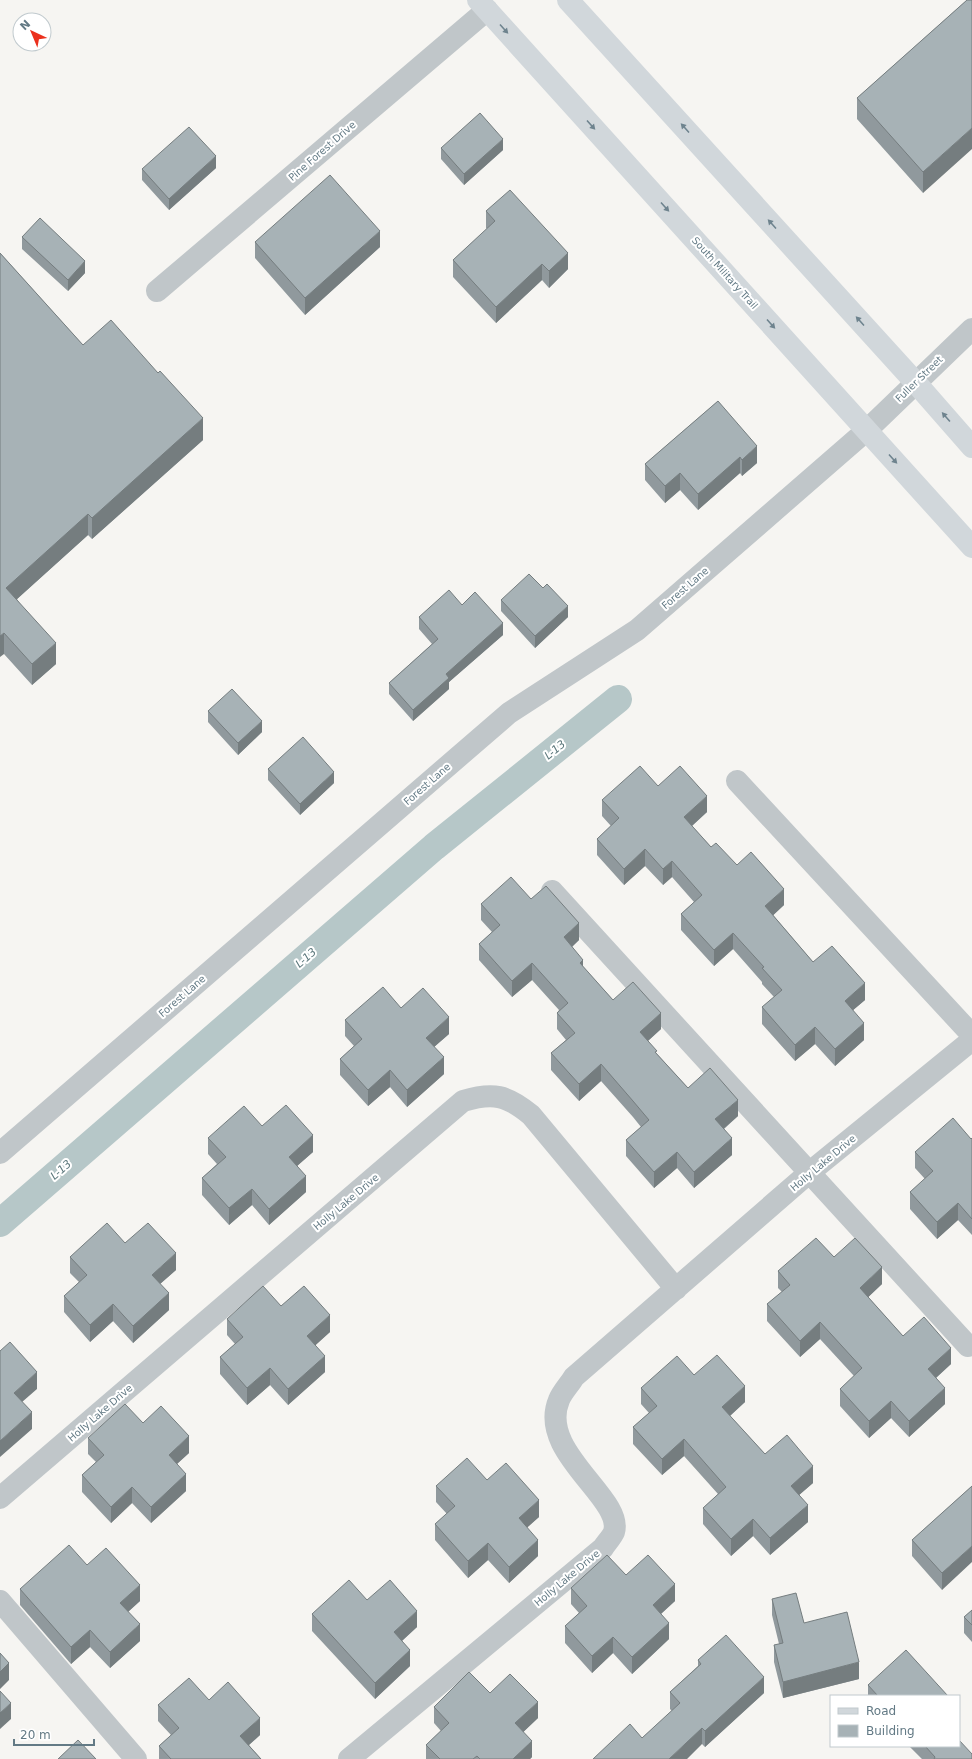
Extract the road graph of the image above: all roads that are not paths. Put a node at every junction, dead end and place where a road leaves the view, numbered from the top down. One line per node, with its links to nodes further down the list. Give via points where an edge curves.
1 (568, 0): 5 (main road, one-way to 1)
2 (482, 5): 3 (street, Pine Forest Drive); 6 (main road, South Military Trail, one-way to 6)
3 (157, 291)
4 (972, 329): 5 (street, Fuller Street)
5 (916, 383): 6 (street, Fuller Street); 7 (main road, one-way to 5)
6 (867, 430): 8 (main road, South Military Trail, one-way to 8); 13 (street, Forest Lane, via 637,630 509,713)
7 (972, 447)
8 (972, 547)
9 (737, 781): 11 (street)
10 (552, 890): 14 (street)
11 (972, 1035)
12 (972, 1040): 14 (street, Holly Lake Drive)
13 (0, 1153)
14 (810, 1172): 15 (street, Holly Lake Drive); 16 (street)
15 (676, 1289): 17 (street, Holly Lake Drive, via 531,1115 516,1103 500,1096 481,1096 463,1101); 20 (street, Holly Lake Drive, via 574,1377 559,1400 555,1418 558,1436 612,1514 614,1532 603,1548)
16 (968, 1346)
17 (0, 1498)
18 (0, 1601): 19 (street)
19 (136, 1759)
20 (349, 1759)

